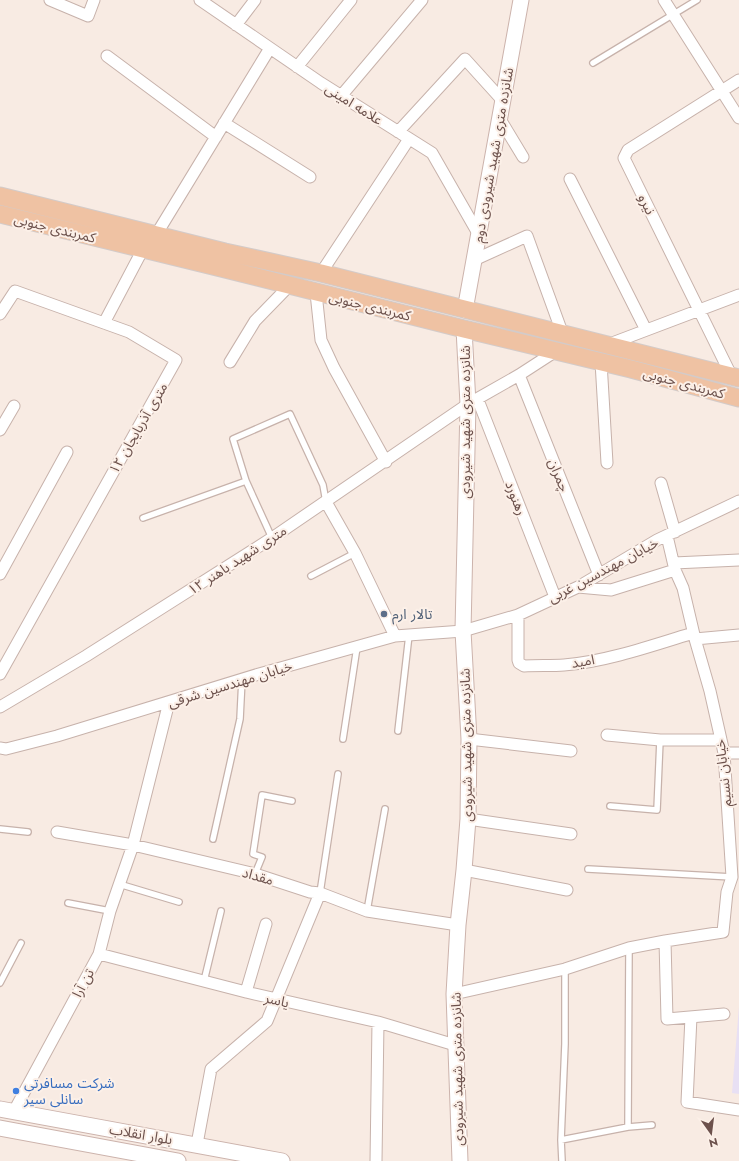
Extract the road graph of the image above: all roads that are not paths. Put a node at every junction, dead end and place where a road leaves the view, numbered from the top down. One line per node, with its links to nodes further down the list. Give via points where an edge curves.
1 (50, 0): 2 (street, via 88,16)
2 (94, 0)
3 (200, 0): 11 (street, علامه امینی)
4 (255, 0): 11 (street)
5 (351, 0): 15 (street)
6 (422, 0): 18 (street)
7 (521, 0): 19 (main road, شانزده متری شهید شیرودی دوم)
8 (664, 0): 10 (street)
9 (697, 0): 10 (lane)
10 (674, 15): 14 (lane); 17 (street)
11 (236, 25): 12 (street, علامه امینی)
12 (270, 48): 15 (street, علامه امینی); 22 (street)
13 (107, 56): 24 (street)
14 (593, 63)
15 (297, 67): 18 (street, علامه امینی)
16 (739, 80): 17 (street, نیرو)
17 (722, 91): 20 (street); 40 (street, نیرو, via 628,150 624,158)
18 (341, 96): 23 (street, علامه امینی)
19 (503, 101): 21 (main road, شانزده متری شهید شیرودی دوم); 23 (street, via 465,59)
20 (739, 118)
21 (500, 119): 26 (street); 32 (main road, شانزده متری شهید شیرودی دوم)
22 (224, 123): 24 (street); 27 (street)
23 (398, 132): 25 (street, علامه امینی)
24 (216, 137): 31 (street)
25 (409, 138): 32 (street, علامه امینی, via 432,153); 35 (street)
26 (523, 157)
27 (310, 177)
28 (570, 179): 44 (street)
29 (1, 199): 31 (main road, کمربندی جنوبی)
30 (0, 214): 33 (main road, کمربندی جنوبی)
31 (156, 235): 35 (main road, کمربندی جنوبی)
32 (479, 235): 34 (main road, شانزده متری شهید شیرودی دوم)
33 (143, 249): 36 (main road, کمربندی جنوبی); 42 (street)
34 (474, 260): 39 (main road, شانزده متری شهید شیرودی دوم); 45 (street, via 527,236)
35 (320, 273): 39 (main road, کمربندی جنوبی)
36 (290, 285): 37 (main road, کمربندی جنوبی); 48 (street, via 255,320)
37 (316, 293): 43 (main road, کمربندی جنوبی); 56 (street, via 321,340)
38 (739, 295): 40 (street)
39 (465, 310): 43 (main road); 45 (main road, کمربندی جنوبی)
40 (700, 310): 44 (street); 50 (street, نیرو)
41 (0, 314): 42 (street, ۱۲ متری آذربایجان, via 15,291)
42 (104, 323): 80 (street, ۱۲ متری آذربایجان, via 130,332 176,360)
43 (464, 329): 46 (main road, کمربندی جنوبی); 52 (main road, شانزده متری شهید شیرودی)
44 (646, 330): 47 (street)
45 (563, 335): 47 (main road, کمربندی جنوبی)
46 (556, 351): 47 (main road, کمربندی جنوبی); 49 (street, ۱۲ متری شهید باهنر)
47 (603, 354): 50 (main road, کمربندی جنوبی); 51 (main road, کمربندی جنوبی); 57 (street)
48 (230, 362)
49 (519, 376): 52 (street, ۱۲ متری شهید باهنر); 69 (street, چمران)
50 (736, 378)
51 (739, 398)
52 (473, 402): 56 (street, ۱۲ متری شهید باهنر); 72 (street, رهنورد); 74 (main road, شانزده متری شهید شیرودی)
53 (14, 406): 54 (street)
54 (0, 430)
55 (67, 452): 68 (street)
56 (386, 462): 61 (street, ۱۲ متری شهید باهنر)
57 (607, 463)
58 (246, 481): 61 (lane, via 233,439 290,414 323,485); 62 (lane); 64 (lane)
59 (661, 483): 63 (street, خیابان نسیم)
60 (739, 501): 63 (street, خیابان مهندسین غربی)
61 (326, 502): 64 (street, ۱۲ متری شهید باهنر); 65 (street)
62 (143, 518)
63 (671, 534): 67 (street, خیابان نسیم); 69 (street, خیابان مهندسین غربی)
64 (272, 538): 83 (street, ۱۲ متری شهید باهنر, via 86,656)
65 (355, 553): 70 (lane); 77 (street)
66 (739, 560): 67 (street)
67 (675, 567): 71 (street, via 611,590); 78 (street, خیابان نسیم, via 683,588)
68 (0, 574)
69 (599, 575): 71 (street, خیابان مهندسین غربی)
70 (311, 576)
71 (578, 587): 72 (street, خیابان مهندسین غربی)
72 (554, 597): 73 (street, خیابان مهندسین غربی)
73 (518, 615): 74 (street, خیابان مهندسین غربی); 78 (street, امید, via 518,660 524,666 586,662)
74 (463, 631): 75 (street, خیابان مهندسین شرقی); 87 (main road, شانزده متری شهید شیرودی)
75 (409, 635): 77 (street, خیابان مهندسین شرقی); 84 (lane)
76 (739, 635): 78 (street, امید)
77 (395, 636): 79 (street, خیابان مهندسین شرقی)
78 (694, 636): 89 (street, خیابان نسیم, via 710,691)
79 (357, 647): 81 (street, خیابان مهندسین شرقی); 86 (lane)
80 (0, 674)
81 (242, 679): 82 (street, خیابان مهندسین شرقی); 103 (lane, via 240,718)
82 (169, 702): 90 (street, خیابان مهندسین شرقی, via 57,736 6,749); 104 (street, تن آرا)
83 (0, 707)
84 (398, 731)
85 (608, 735): 88 (street)
86 (343, 739)
87 (469, 739): 91 (street); 98 (main road, شانزده متری شهید شیرودی)
88 (660, 740): 89 (street); 96 (lane, via 657,810)
89 (720, 740): 92 (street, خیابان نسیم)
90 (0, 748)
91 (571, 751)
92 (724, 753): 93 (street); 105 (street, خیابان نسیم)
93 (739, 753)
94 (338, 774): 112 (lane)
95 (292, 801): 108 (lane, via 262,795 253,854 262,857)
96 (610, 806)
97 (385, 809): 117 (lane)
98 (468, 819): 102 (street); 107 (main road, شانزده متری شهید شیرودی)
99 (0, 829): 100 (lane)
100 (28, 832)
101 (57, 832): 104 (street, مقداد)
102 (571, 834)
103 (213, 839)
104 (132, 845): 108 (street, مقداد); 110 (street, تن آرا)
105 (735, 865): 109 (street, خیابان نسیم)
106 (588, 869): 109 (lane)
107 (464, 870): 111 (street); 119 (main road, شانزده متری شهید شیرودی)
108 (256, 874): 112 (street, مقداد)
109 (732, 877): 120 (street, خیابان نسیم, via 727,892 723,932)
110 (119, 884): 113 (lane); 115 (street, تن آرا)
111 (567, 890)
112 (320, 894): 117 (street, مقداد); 129 (street)
113 (179, 902)
114 (68, 903): 115 (lane)
115 (110, 911): 123 (street, تن آرا)
116 (222, 911): 125 (lane)
117 (366, 911): 119 (street, مقداد)
118 (266, 924): 127 (street)
119 (458, 925): 128 (main road, شانزده متری شهید شیرودی)
120 (665, 941): 122 (street, خیابان نسیم); 131 (street, via 667,1019)
121 (21, 943): 126 (lane)
122 (628, 948): 124 (street, خیابان نسیم); 137 (lane)
123 (99, 954): 125 (street, یاسر); 134 (street, تن آرا)
124 (565, 969): 128 (street, خیابان نسیم); 139 (lane)
125 (204, 981): 127 (street, یاسر)
126 (0, 983)
127 (246, 992): 129 (street, یاسر)
128 (454, 994): 133 (main road, شانزده متری شهید شیرودی)
129 (275, 999): 132 (street, یاسر); 140 (street, via 267,1021 211,1069)
130 (724, 1014): 131 (street)
131 (691, 1017): 135 (street, via 687,1102)
132 (378, 1022): 133 (street, یاسر); 143 (street)
133 (455, 1045): 144 (main road, شانزده متری شهید شیرودی)
134 (7, 1110): 140 (main road, بلوار انقلاب)
135 (739, 1110)
136 (652, 1125): 137 (lane)
137 (628, 1127): 139 (lane)
138 (0, 1128): 141 (main road, بلوار انقلاب)
139 (561, 1140): 145 (lane)
140 (198, 1144): 142 (main road, بلوار انقلاب)
141 (178, 1161)
142 (282, 1161)
143 (376, 1161)
144 (460, 1161)
145 (562, 1161)

